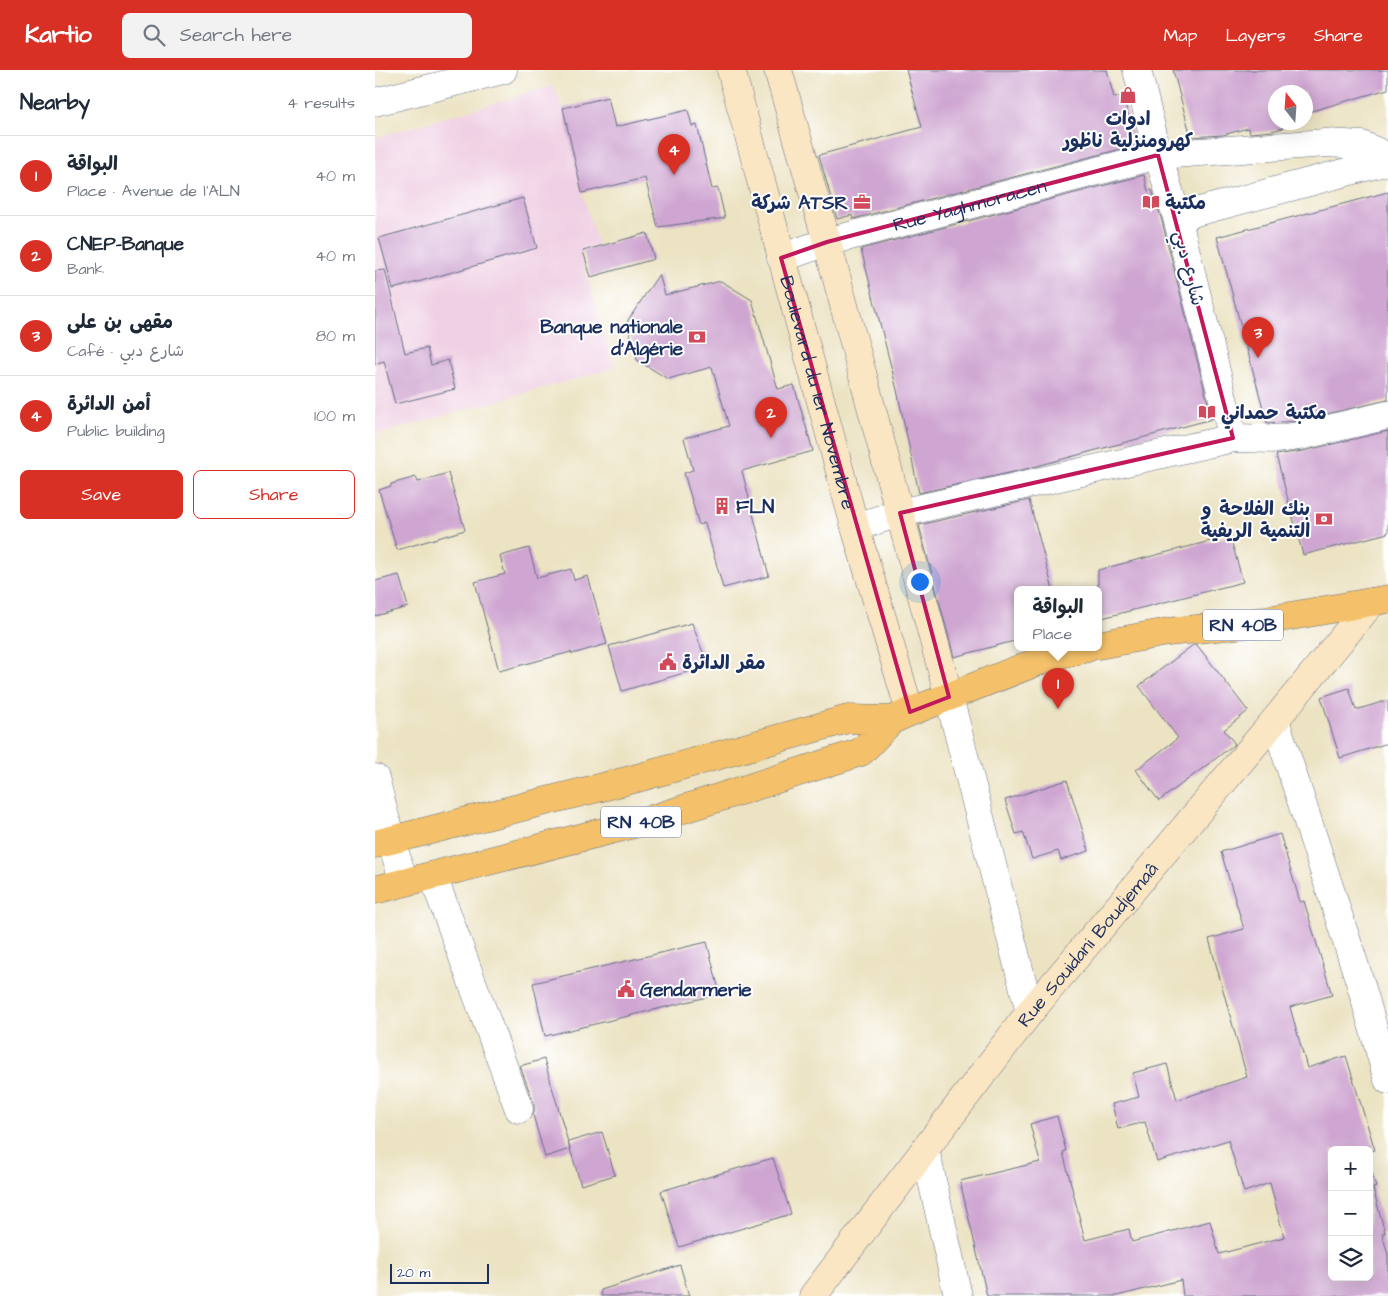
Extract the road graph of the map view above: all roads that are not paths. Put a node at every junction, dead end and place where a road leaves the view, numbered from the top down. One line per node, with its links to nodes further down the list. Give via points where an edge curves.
1 (503, 70): 5 (street)
2 (731, 70): 12 (main road, Boulevard du 1er Novembre)
3 (778, 70): 11 (main road)
4 (1137, 70): 7 (street, شارع دبي)
5 (471, 74): 6 (street)
6 (375, 102)
7 (1158, 155): 8 (street, Rue Yaghmoracen, via 1326,143 1362,145); 10 (street, شارع دبي); 11 (street, Rue Yaghmoracen)
8 (1388, 157)
9 (1388, 162): 10 (street)
10 (1177, 217): 14 (street, شارع دبي)
11 (827, 242): 12 (street, Rue Yaghmoracen); 15 (main road)
12 (781, 258): 16 (main road, Boulevard du 1er Novembre)
13 (1388, 415): 14 (street, via 1299,436)
14 (1233, 438): 15 (street)
15 (900, 513): 16 (street); 20 (main road)
16 (855, 527): 21 (main road, Boulevard du 1er Novembre)
17 (1380, 600): 18 (main road, RN 40B); 22 (main road, Rue Souidani Boudjemaâ)
18 (1102, 644)
19 (1074, 651): 20 (main road, RN 40B, via 1052,656)
20 (949, 697): 21 (main road, RN 40B); 30 (street)
21 (901, 716): 24 (main road, RN 40B, via 848,719); 25 (main road, RN 40B, via 861,752)
22 (1275, 720): 30 (main road, Rue Souidani Boudjemaâ); 31 (street, via 1361,985)
23 (375, 778): 26 (street)
24 (634, 779): 25 (main road); 26 (main road, RN 40B)
25 (647, 821): 27 (main road, RN 40B)
26 (383, 842): 28 (street)
27 (433, 876): 28 (main road, RN 40B); 32 (street)
28 (404, 882): 29 (main road, RN 40B)
29 (375, 890)
30 (1030, 1012): 33 (main road, Rue Souidani Boudjemaâ)
31 (1388, 1080)
32 (519, 1109)
33 (925, 1149): 34 (main road, Rue Souidani Boudjemaâ); 35 (street)
34 (813, 1296)
35 (958, 1296)

